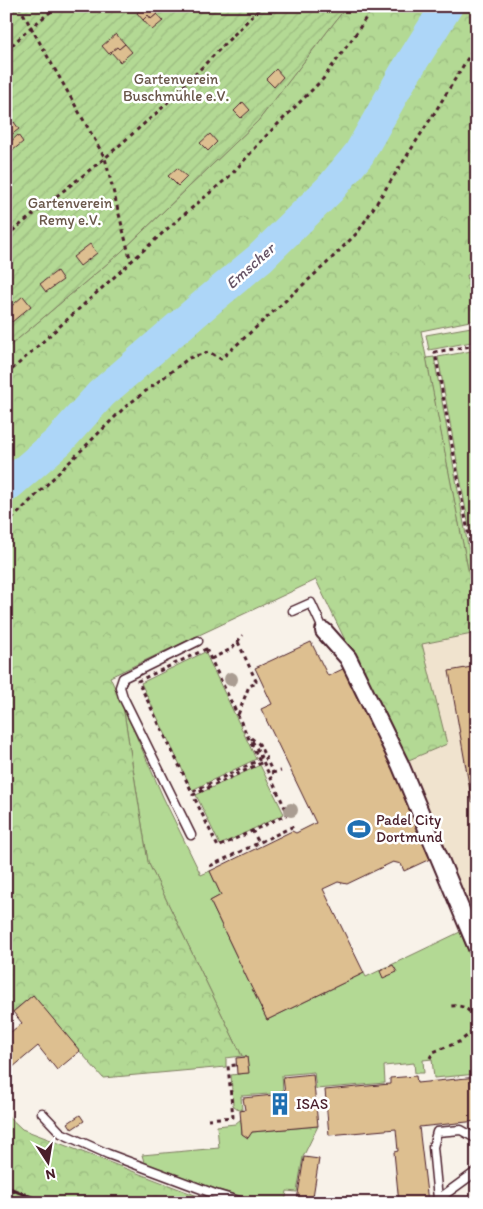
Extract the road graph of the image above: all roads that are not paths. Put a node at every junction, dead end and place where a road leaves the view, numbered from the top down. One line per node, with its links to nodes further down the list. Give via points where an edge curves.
1 (293, 611): 2 (lane, via 311,603)
2 (324, 631): 5 (street, via 348,658 395,755)
3 (198, 641): 4 (lane, via 124,678 120,687)
4 (191, 835)
5 (477, 948)
6 (42, 1113): 10 (lane, via 61,1133 100,1151)
7 (477, 1139): 9 (lane, via 461,1130 437,1132 433,1147)
8 (477, 1171): 9 (lane)
9 (436, 1201)
10 (245, 1203)

